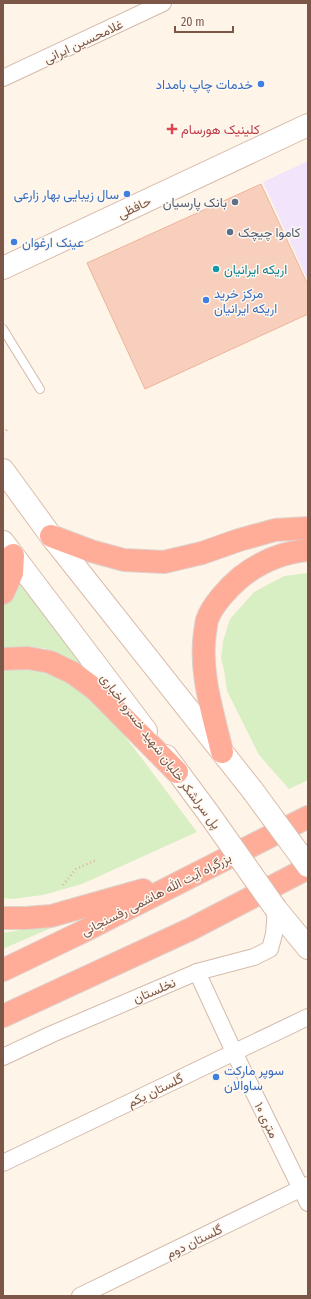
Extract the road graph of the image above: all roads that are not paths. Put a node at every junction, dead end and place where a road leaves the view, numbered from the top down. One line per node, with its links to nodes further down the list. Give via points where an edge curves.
1 (163, 3): 2 (street, غلامحسین ایرانی)
2 (3, 78)
3 (308, 125): 4 (main road, حافظی)
4 (3, 268)
5 (3, 329): 6 (lane)
6 (40, 389)
7 (3, 470): 9 (main road)
8 (308, 528): 9 (highway, via 275,530 164,562 124,560)
9 (51, 536): 14 (main road)
10 (8, 548): 12 (highway, via 12,573); 15 (main road, پل سرلشکر خلبان شهید خسرو اخباری)
11 (308, 550): 14 (highway, via 271,559 250,570 234,583 207,619 203,661)
12 (3, 593)
13 (3, 658): 15 (highway, via 28,658 50,662 73,672 96,690)
14 (222, 752): 17 (main road, bridge)
15 (177, 772): 19 (main road, پل سرلشکر خلبان شهید خسرو اخباری, bridge)
16 (308, 818): 18 (highway, بزرگراه آیت الله هاشمی رفسنجانی)
17 (308, 867): 24 (highway, via 191,930)
18 (189, 878): 20 (highway, via 51,916); 22 (highway, بزرگراه آیت الله هاشمی رفسنجانی)
19 (276, 909): 21 (main road, پل سرلشکر خلبان شهید خسرو اخباری); 23 (street, نخلستان, via 270,949 254,957)
20 (3, 918)
21 (308, 948)
22 (3, 970)
23 (197, 972): 26 (street, ۱۰ متری); 27 (street, نخلستان)
24 (3, 1016)
25 (308, 1017): 26 (street, گلستان یکم)
26 (234, 1052): 28 (street, گلستان یکم); 29 (street, ۱۰ متری)
27 (3, 1057)
28 (3, 1163)
29 (306, 1192): 30 (street, گلستان دوم)
30 (80, 1296)

